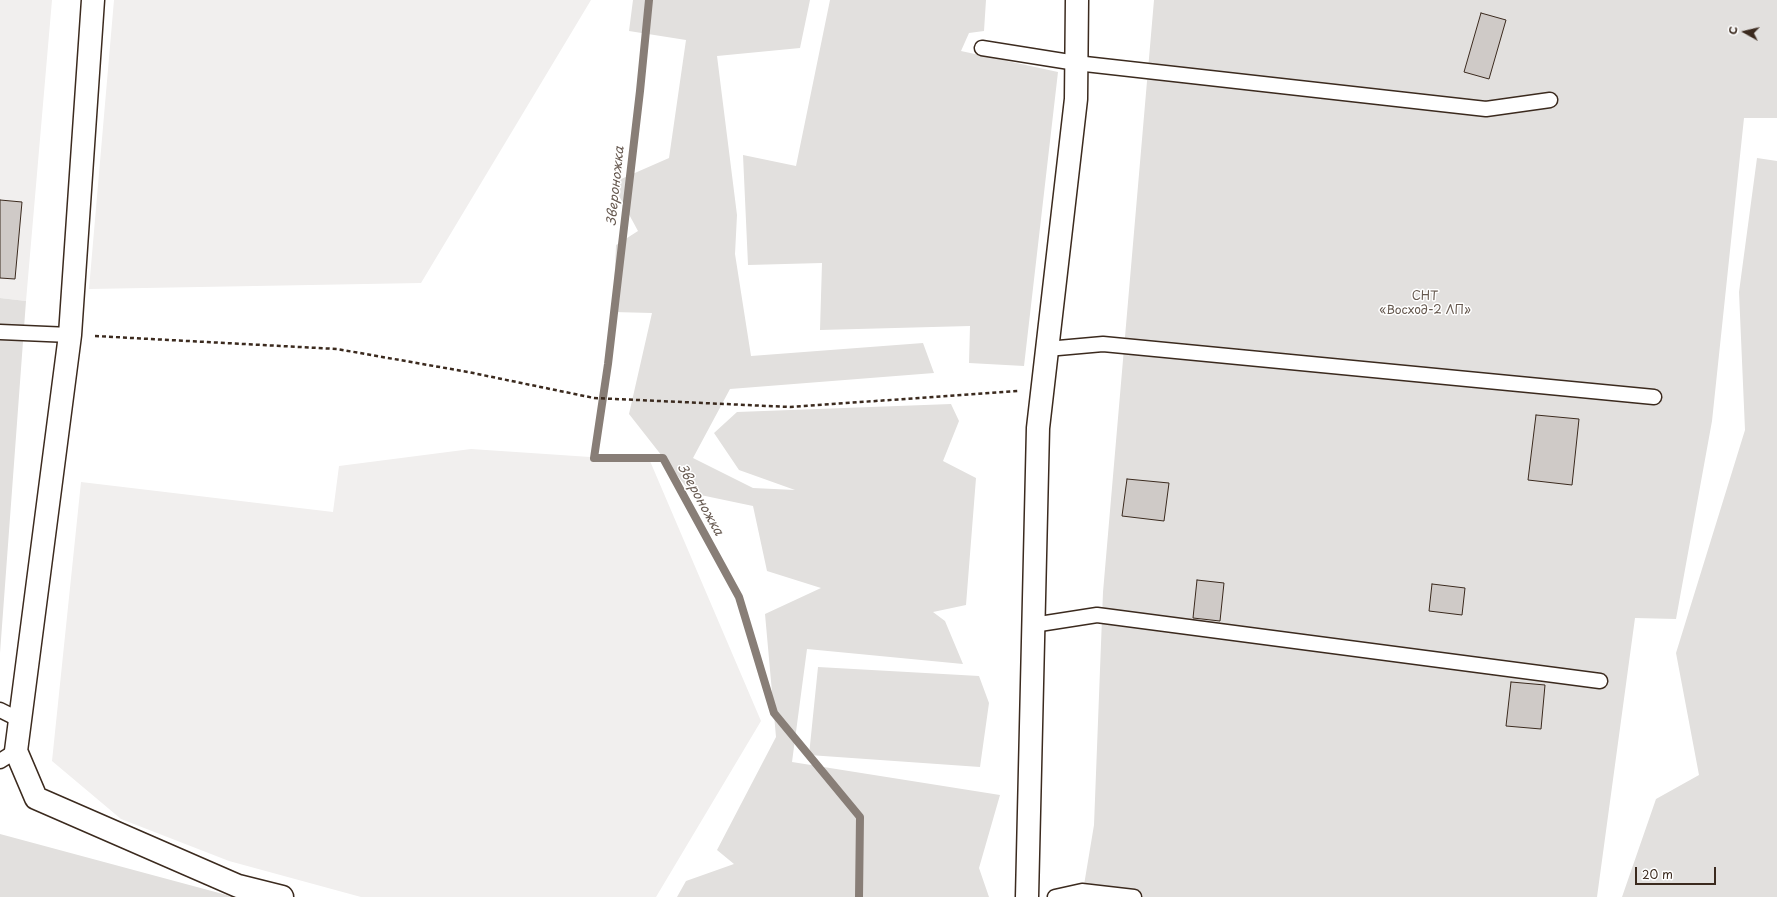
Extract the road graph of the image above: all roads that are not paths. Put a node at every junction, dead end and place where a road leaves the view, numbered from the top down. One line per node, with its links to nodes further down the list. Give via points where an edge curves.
1 (93, 0): 7 (street)
2 (1077, 0): 4 (street)
3 (982, 48): 4 (lane)
4 (1076, 63): 5 (lane, via 1486,109); 8 (street, via 1076,99)
5 (1550, 100)
6 (0, 332): 7 (lane)
7 (70, 335): 13 (street)
8 (1047, 349): 9 (lane, via 1103,344); 10 (street, via 1038,428)
9 (1654, 397)
10 (1033, 625): 11 (lane, via 1098,615); 16 (street)
11 (1600, 681)
12 (0, 710): 13 (lane)
13 (20, 720): 14 (street)
14 (8, 756): 15 (street, via 36,798 238,886)
15 (282, 897)
16 (1027, 897)
17 (1055, 897): 18 (lane, via 1082,891)
18 (1134, 897)

